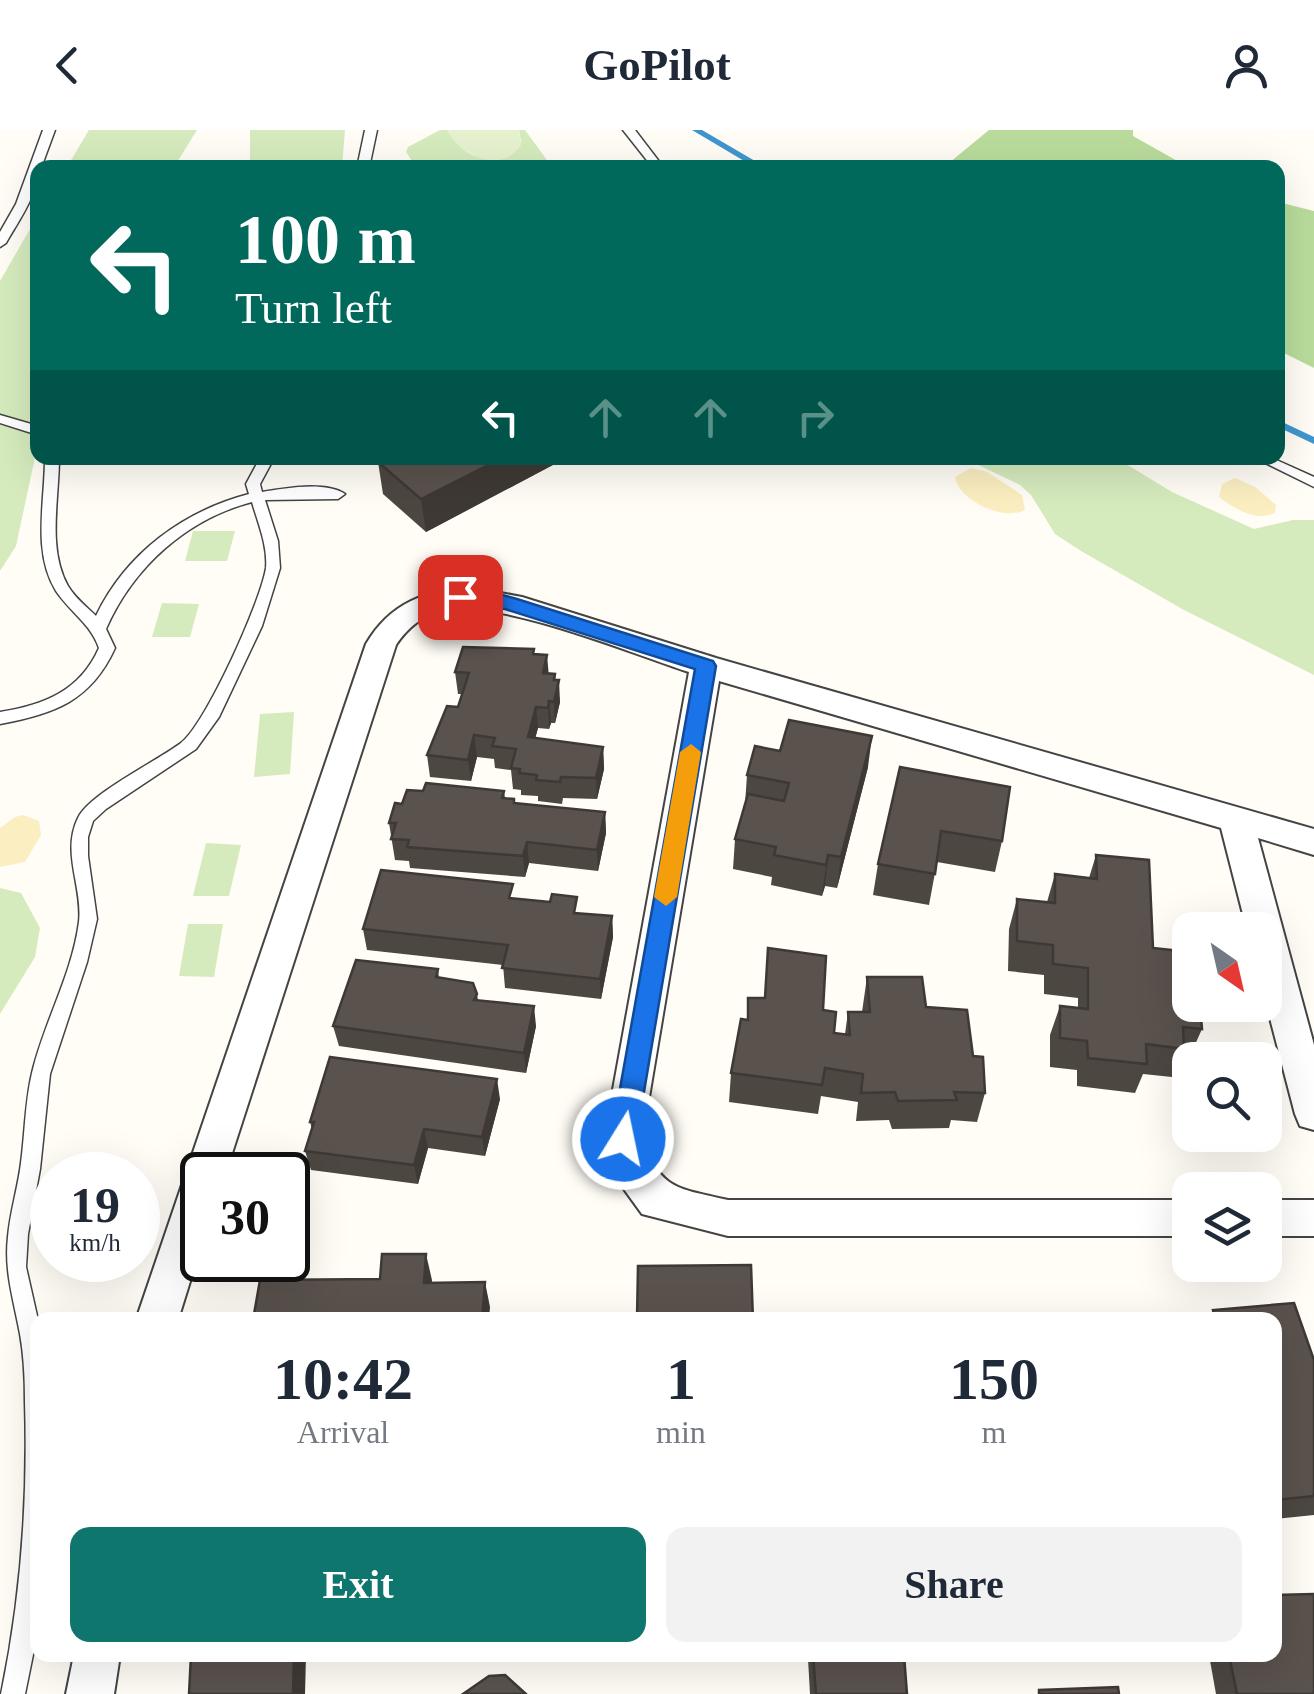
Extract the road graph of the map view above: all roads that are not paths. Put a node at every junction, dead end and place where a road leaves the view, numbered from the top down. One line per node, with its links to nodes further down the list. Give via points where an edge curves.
1 (49, 130): 4 (lane)
2 (371, 130): 5 (lane)
3 (628, 130): 6 (lane)
4 (38, 160)
5 (365, 160)
6 (653, 160)
7 (30, 182): 8 (lane)
8 (0, 243)
9 (0, 419): 10 (lane)
10 (30, 428)
11 (52, 465): 17 (lane, via 55,569)
12 (262, 465): 16 (lane)
13 (1277, 465): 14 (lane)
14 (1314, 483)
15 (338, 494): 16 (lane)
16 (254, 495): 18 (lane, via 168,535); 33 (lane, via 272,541 272,568 254,626 211,717 190,745 100,805 80,837 88,919 40,1074 21,1202 16,1268)
17 (79, 607): 18 (lane); 19 (lane)
18 (106, 608): 19 (lane)
19 (100, 626): 21 (lane, via 107,648 95,677 54,705)
20 (706, 666): 22 (street); 27 (street, via 488,598 437,600 391,625); 28 (street, via 623,1139 656,1201 728,1218)
21 (0, 718)
22 (1236, 821): 23 (street); 24 (street)
23 (1314, 842)
24 (1260, 912)
25 (1282, 994): 26 (street)
26 (1314, 1114)
27 (213, 1152)
28 (1172, 1218)
29 (1282, 1218): 30 (street)
30 (1314, 1218)
31 (180, 1250): 32 (street)
32 (160, 1312)
33 (30, 1332)
34 (30, 1588): 36 (lane)
35 (95, 1662): 37 (street)
36 (13, 1694)
37 (90, 1694)

